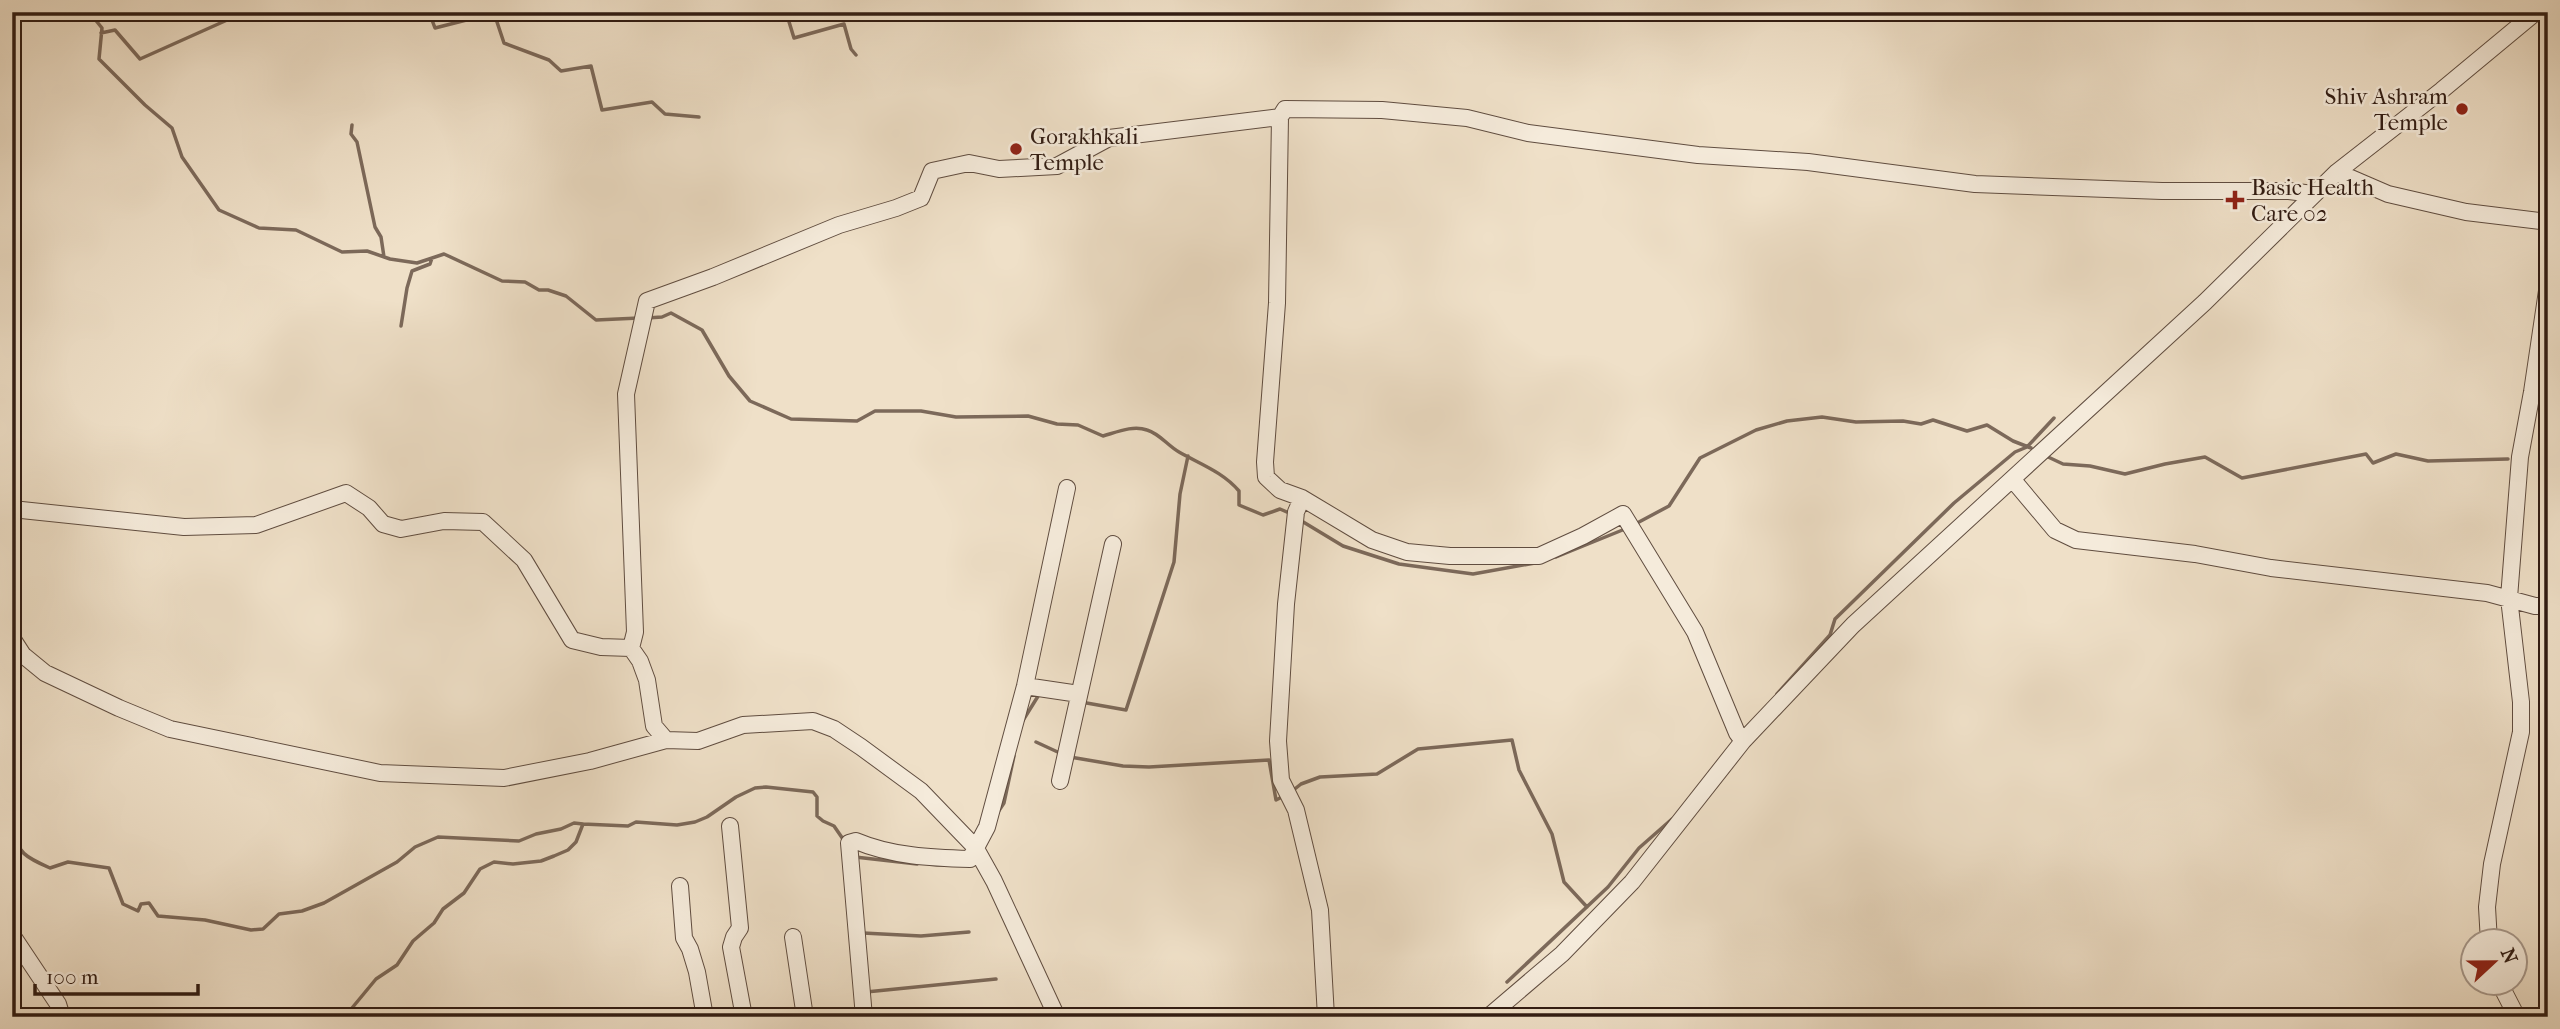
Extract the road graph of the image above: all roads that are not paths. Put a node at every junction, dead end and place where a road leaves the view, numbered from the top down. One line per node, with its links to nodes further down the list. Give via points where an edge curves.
1 (2536, 12): 3 (street)
2 (1280, 117): 4 (street, via 1285,109 1382,110 1467,118 1528,133 1975,184); 9 (street, via 1276,303 1265,462 1266,477 1280,490); 15 (street, via 1109,138 1057,166 999,169 969,163 932,171 921,198 839,225 647,301 626,394 635,632)
3 (2337, 172): 4 (street); 5 (street, via 2388,194 2466,212)
4 (2313, 194): 7 (street, via 2205,302)
5 (2548, 222)
6 (2548, 284): 12 (street, via 2520,457)
7 (2013, 480): 12 (street, via 2055,530 2076,540); 19 (street, via 1853,625)
8 (1067, 488): 16 (street)
9 (1302, 498): 19 (street, via 1372,540 1407,552 1450,556 1539,556 1623,513 1695,632); 34 (street, via 1296,512 1286,604 1278,741 1281,780 1296,810 1320,911)
10 (12, 509): 15 (street, via 184,527 256,525 346,493 383,524 401,529 444,521 483,522 524,560 572,640)
11 (1113, 544): 17 (street)
12 (2509, 598): 13 (street); 24 (street, via 2521,732 2492,864)
13 (2548, 606)
14 (12, 638): 18 (street, via 23,655 45,673 170,729 380,773 504,778)
15 (631, 648): 18 (street, via 647,680 654,726)
16 (1025, 686): 17 (street); 22 (street, via 987,827)
17 (1079, 694): 20 (street)
18 (666, 740): 22 (street, via 698,741 743,725 813,722 834,729 921,791)
19 (1743, 741): 35 (street, via 1632,882 1562,954)
20 (1060, 781)
21 (730, 826): 30 (street, via 740,928 731,947)
22 (975, 848): 32 (street, via 970,859 956,859 849,843); 33 (street)
23 (680, 886): 29 (street, via 684,938 694,960)
24 (2488, 928)
25 (12, 934): 28 (street)
26 (793, 937): 31 (street)
27 (2507, 998): 36 (street)
28 (62, 1017)
29 (705, 1017)
30 (744, 1017)
31 (805, 1017)
32 (864, 1017)
33 (1056, 1017)
34 (1325, 1017)
35 (1488, 1017)
36 (2516, 1017)

